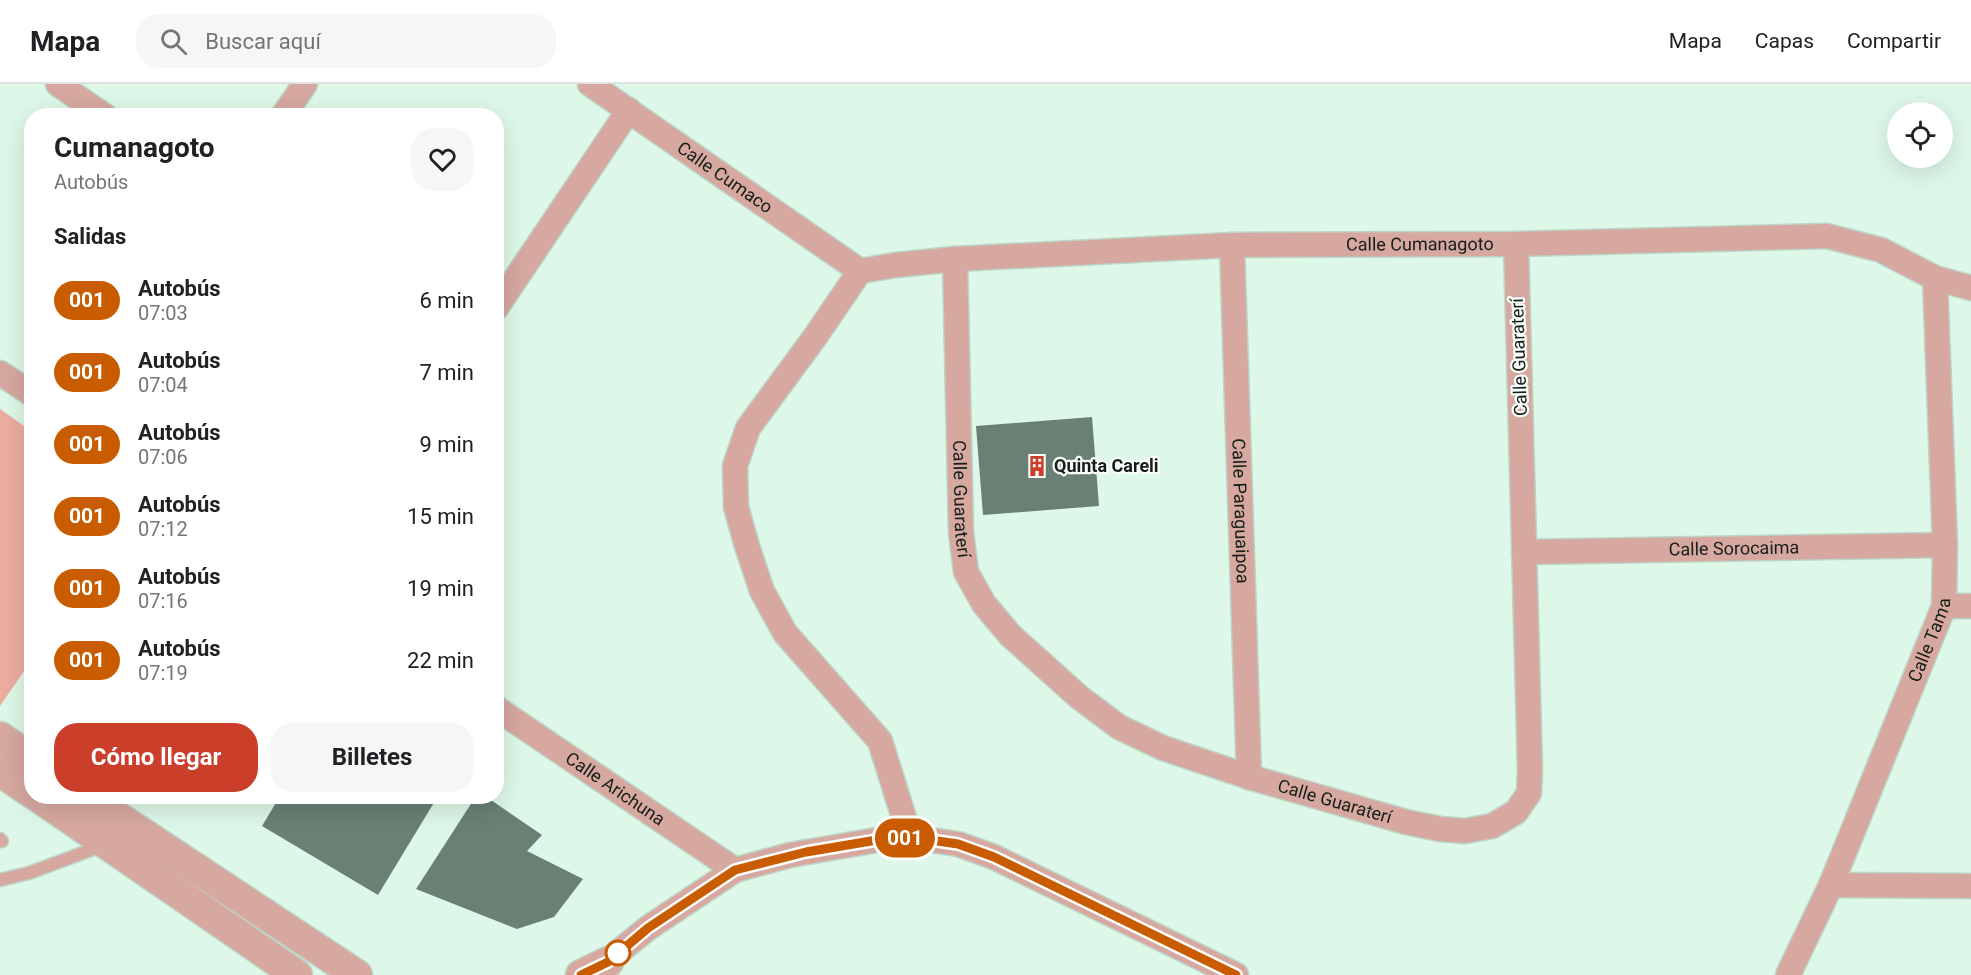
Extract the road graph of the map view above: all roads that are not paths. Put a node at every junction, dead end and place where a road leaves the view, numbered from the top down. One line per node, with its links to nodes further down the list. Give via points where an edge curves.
1 (58, 84): 4 (street)
2 (305, 84): 5 (street)
3 (590, 84): 6 (street, Calle Cumaco)
4 (93, 108)
5 (288, 108)
6 (629, 110): 10 (street, Calle Cumaco); 13 (street)
7 (1516, 244): 8 (street, Calle Cumanagoto); 11 (street, Calle Cumanagoto, via 1827,236 1881,250); 17 (street, Calle Guaraterí)
8 (1232, 245): 9 (street, Calle Cumanagoto); 24 (street, Calle Paraguaipoa)
9 (955, 260): 10 (street, Calle Cumanagoto); 24 (street, Calle Guaraterí, via 961,532 966,572 984,604 1044,667 1119,727 1163,748)
10 (860, 271): 28 (street, via 748,428 735,466 736,507 762,591 785,633 880,741)
11 (1935, 278): 12 (street, Calle Cumanagoto); 16 (street, Calle Tama)
12 (1971, 288)
13 (504, 296)
14 (0, 373): 15 (street)
15 (24, 389)
16 (1945, 545): 17 (street, Calle Sorocaima); 18 (street, Calle Tama)
17 (1524, 552): 24 (street, Calle Guaraterí, via 1530,771 1528,793 1516,812 1492,826 1465,831 1440,829)
18 (1944, 606): 19 (street); 32 (street, Calle Tama)
19 (1971, 606)
20 (504, 713): 30 (street, Calle Arichuna)
21 (0, 737): 22 (street)
22 (24, 754)
23 (0, 771): 25 (street)
24 (1249, 777)
25 (24, 788)
26 (49, 804): 29 (street)
27 (98, 804): 36 (street)
28 (910, 837): 30 (street, via 810,851); 38 (street, via 958,844 994,857)
29 (107, 844): 31 (lane); 35 (street)
30 (735, 870): 34 (street, via 648,928)
31 (0, 880)
32 (1831, 885): 33 (street); 39 (street, Calle Tama)
33 (1971, 886)
34 (600, 971): 37 (street)
35 (297, 975)
36 (357, 975)
37 (581, 975)
38 (1236, 975)
39 (1788, 975)

